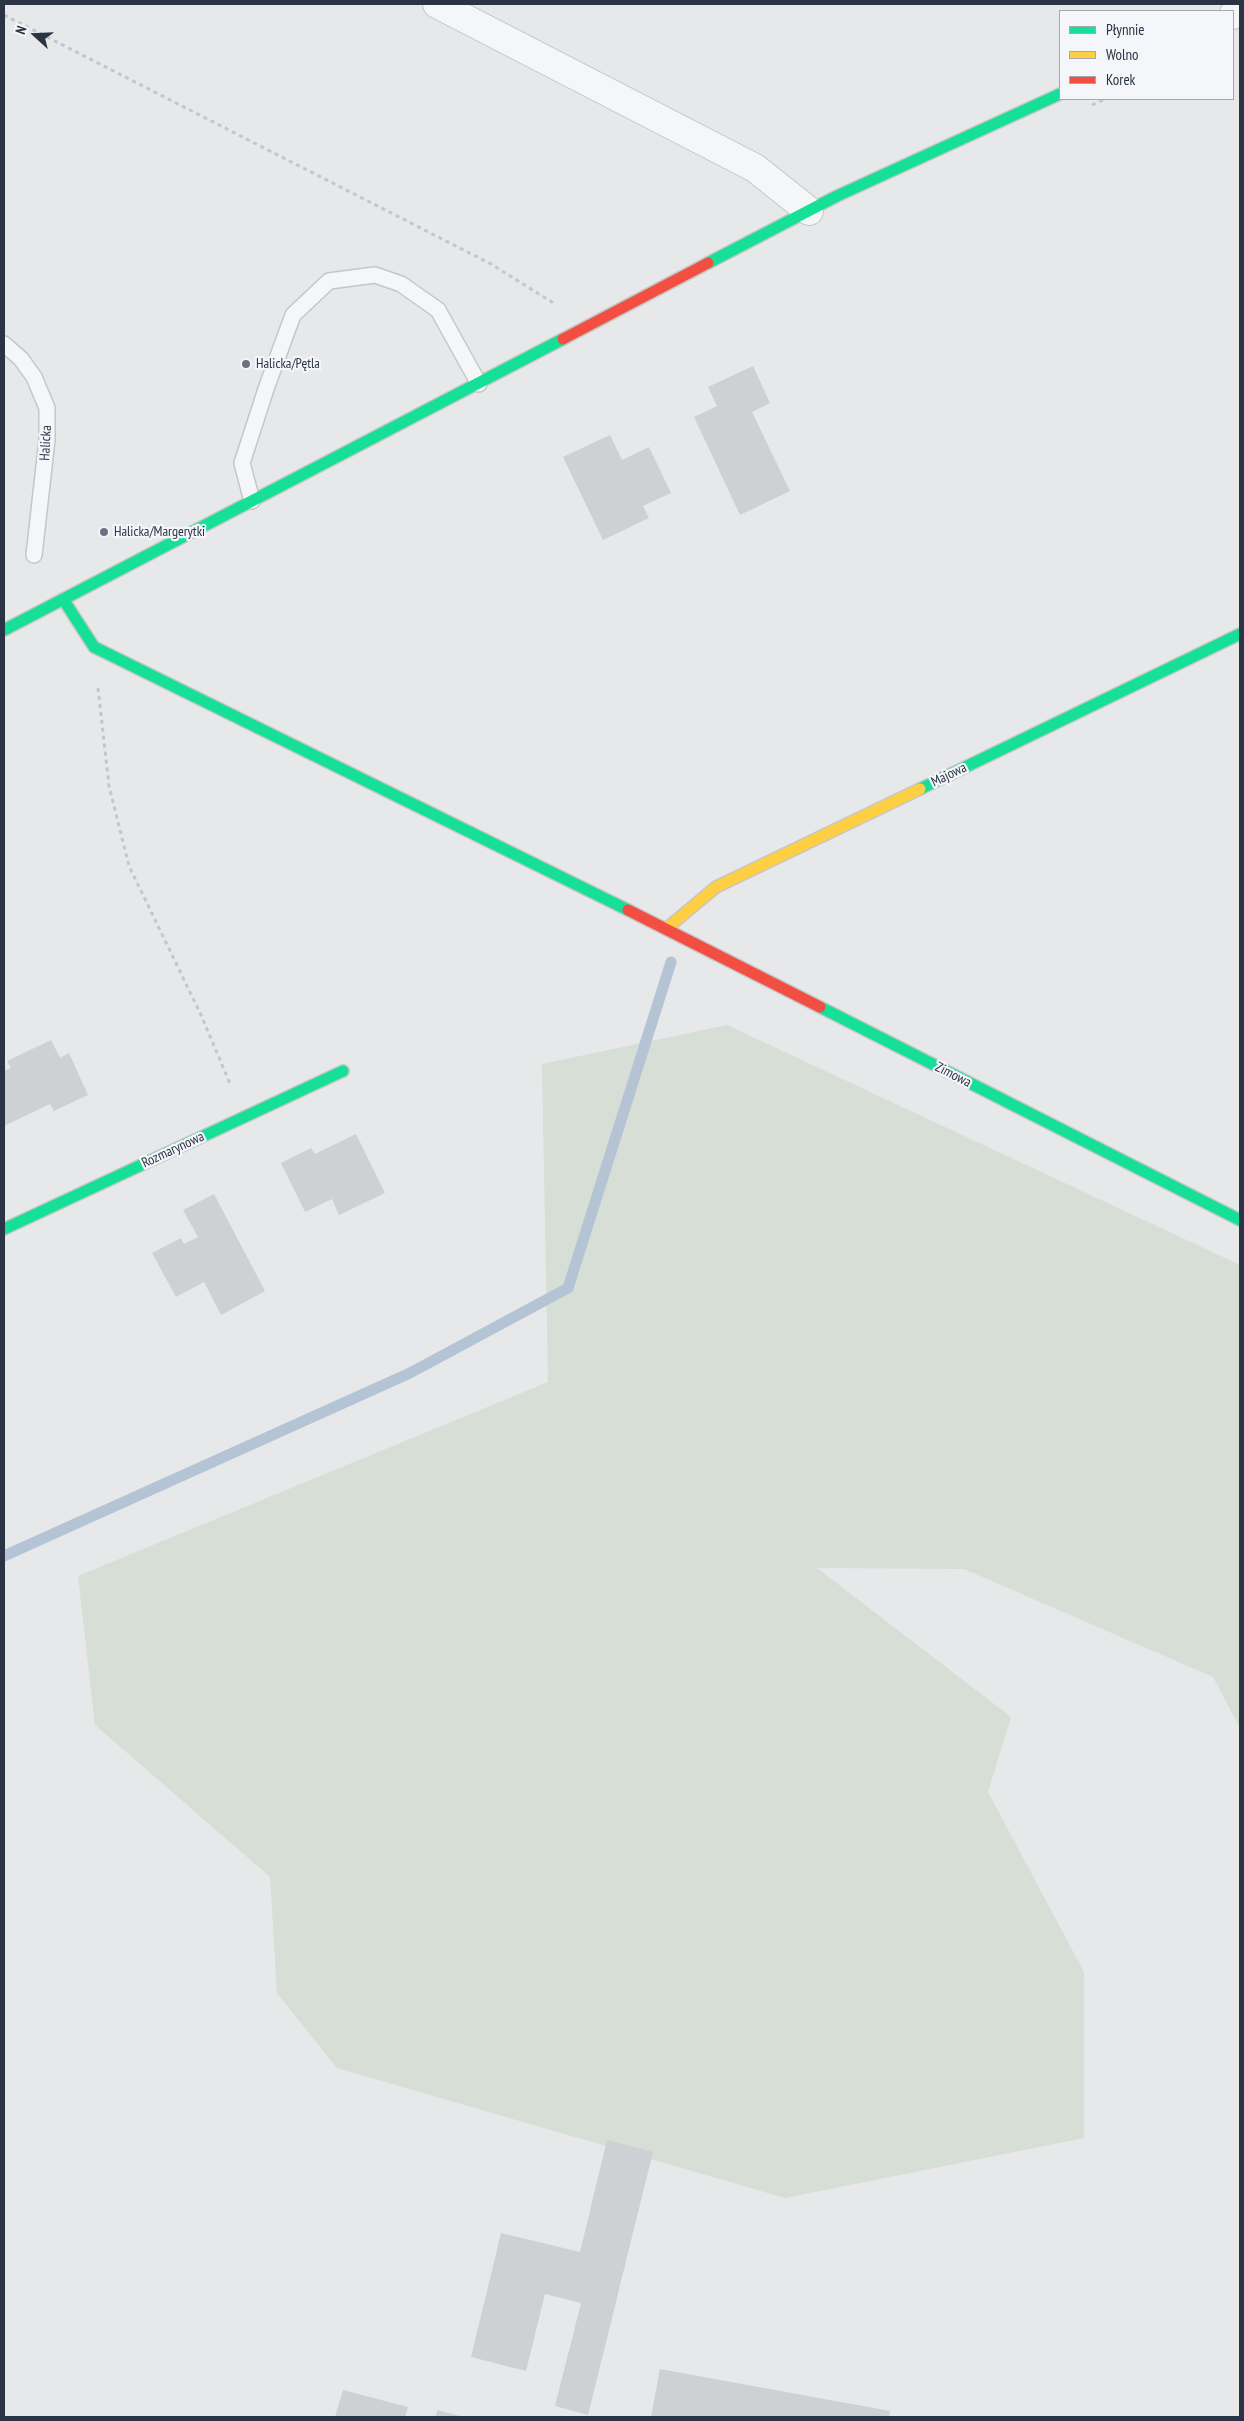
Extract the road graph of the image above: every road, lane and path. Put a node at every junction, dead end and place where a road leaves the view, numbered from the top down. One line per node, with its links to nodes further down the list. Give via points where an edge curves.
1 (437, 4): 4 (street, via 755,168)
2 (4, 15): 5 (path, via 491,264 559,307)
3 (1059, 94): 4 (street)
4 (809, 211): 5 (street)
5 (583, 329): 7 (street)
6 (4, 344): 9 (lane, Halicka, via 34,377 47,408 47,440)
7 (479, 384): 8 (street); 8 (lane, via 438,310 400,284 375,274 329,281 293,315 267,386 242,463)
8 (252, 501): 10 (street)
9 (34, 555)
10 (63, 599): 11 (street); 13 (street)
11 (4, 630)
12 (1240, 634): 14 (street, Majowa, via 716,886)
13 (94, 647): 14 (street, Zimowa); 16 (path, via 109,786 129,866 201,1015)
14 (666, 930): 17 (street, Zimowa)
15 (343, 1070): 16 (street, Rozmarynowa)
16 (244, 1117): 18 (street, Rozmarynowa)
17 (1240, 1220)
18 (4, 1228)

